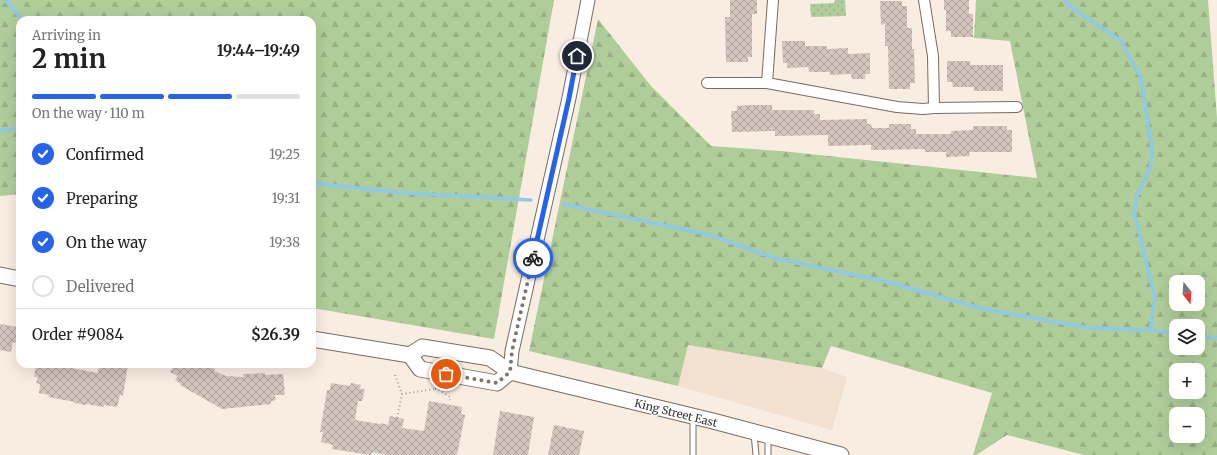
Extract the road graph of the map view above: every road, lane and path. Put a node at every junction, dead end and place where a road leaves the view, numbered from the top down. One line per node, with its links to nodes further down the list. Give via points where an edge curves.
1 (588, 0): 12 (street, via 569,98 512,351)
2 (773, 0): 5 (street)
3 (924, 0): 7 (street, via 933,56)
4 (708, 83): 5 (street)
5 (767, 83): 7 (street, via 897,107)
6 (1017, 107): 7 (street)
7 (934, 108)
8 (0, 275): 9 (main road)
9 (16, 278)
10 (316, 340): 11 (main road, King Street East)
11 (410, 354): 12 (main road, King Street East, via 422,347 490,358); 12 (main road, via 420,369 497,383)
12 (510, 372): 18 (main road, King Street East)
13 (395, 375): 16 (path)
14 (436, 382): 15 (path)
15 (435, 389): 16 (path); 17 (path, via 450,397)
16 (402, 394): 19 (path)
17 (450, 400)
18 (693, 417): 20 (main road, King Street East); 22 (lane)
19 (397, 418)
20 (761, 434): 21 (main road, King Street East); 23 (lane); 24 (lane)
21 (837, 454)
22 (693, 455)
23 (756, 455)
24 (768, 455)

